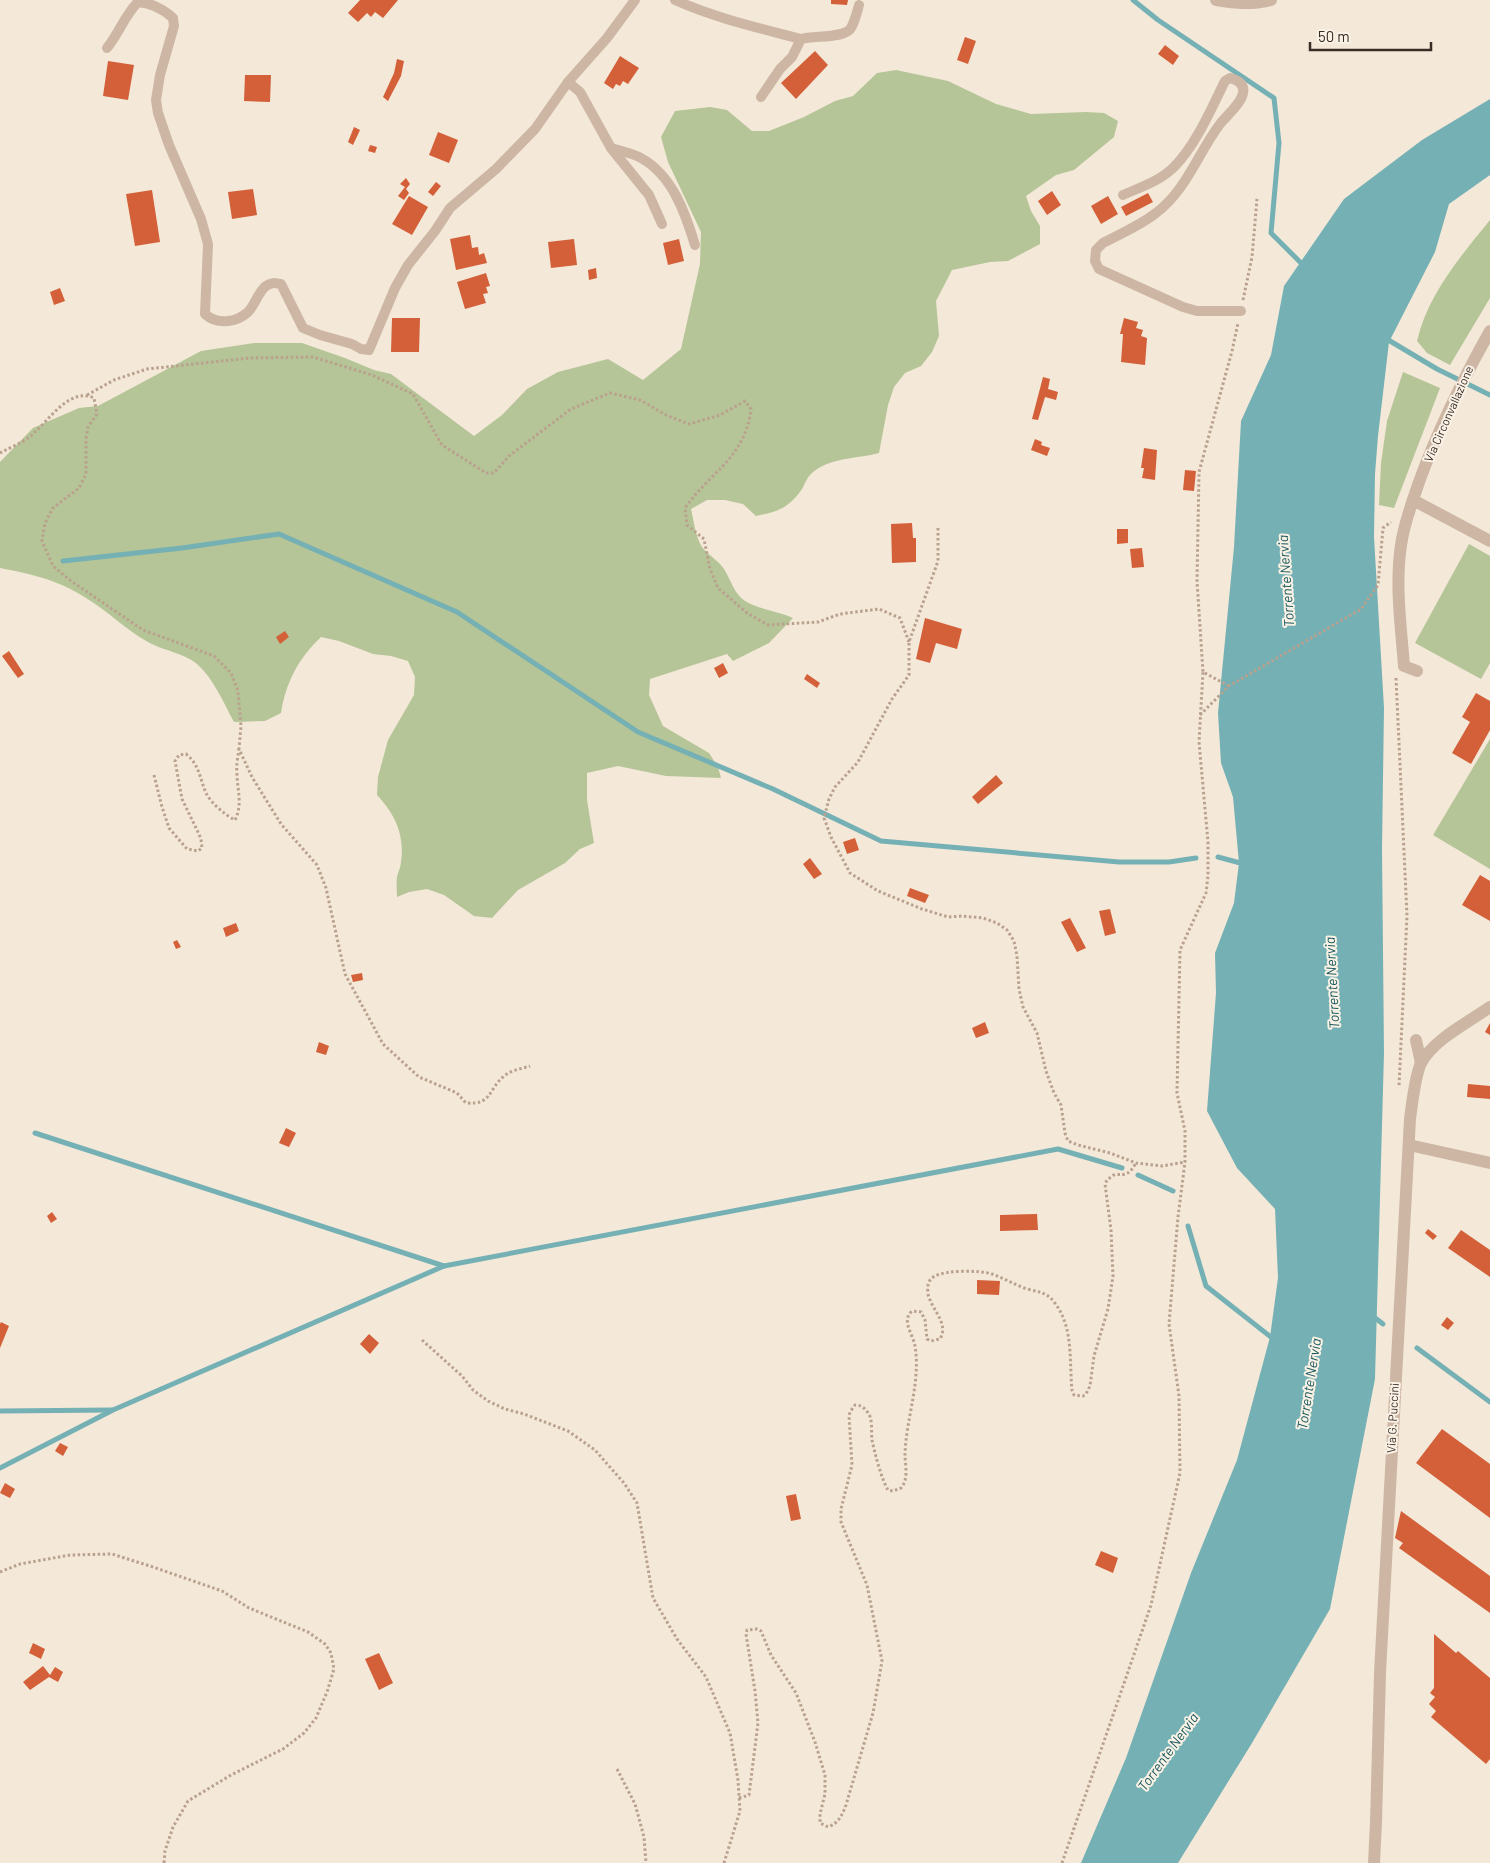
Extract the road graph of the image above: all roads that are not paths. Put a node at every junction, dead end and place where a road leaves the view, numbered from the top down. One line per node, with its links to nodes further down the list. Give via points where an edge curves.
1 (634, 0): 8 (lane)
2 (676, 0): 6 (lane, via 694,9)
3 (1216, 0): 4 (street, via 1260,3)
4 (1271, 0)
5 (859, 5): 6 (lane, via 851,29 844,34)
6 (801, 39): 9 (lane, via 792,57)
7 (107, 48): 8 (lane, via 130,9 138,2 150,3 173,18 174,26 156,100 170,145 202,219 208,244 205,314 225,322 238,318 249,311 265,286 273,282 281,284 303,328 369,350 408,265 450,208 496,169 535,129)
8 (568, 82): 10 (lane, via 580,92)
9 (762, 97)
10 (611, 148): 12 (lane, via 649,195); 13 (lane, via 639,156 656,168 672,189)
11 (1123, 195): 14 (lane, via 1154,182 1173,168 1200,129 1225,81 1230,78 1237,80 1242,85 1240,101 1210,138 1174,198 1156,214 1103,243 1096,250 1095,261 1099,269 1183,306 1198,311)
12 (662, 224)
13 (695, 245)
14 (1241, 311)
15 (1490, 330): 16 (street, Via Circonvallazione, via 1456,394)
16 (1412, 500): 17 (street); 18 (street, Via Circonvallazione, via 1401,545 1398,597 1404,666)
17 (1490, 541)
18 (1417, 671)
19 (1490, 1007): 21 (street, Via G. Puccini, via 1436,1044)
20 (1416, 1040): 21 (street)
21 (1421, 1063): 22 (street, Via G. Puccini, via 1414,1092)
22 (1409, 1145): 23 (street); 24 (street, Via G. Puccini, via 1380,1673)
23 (1490, 1163)
24 (1374, 1863)

